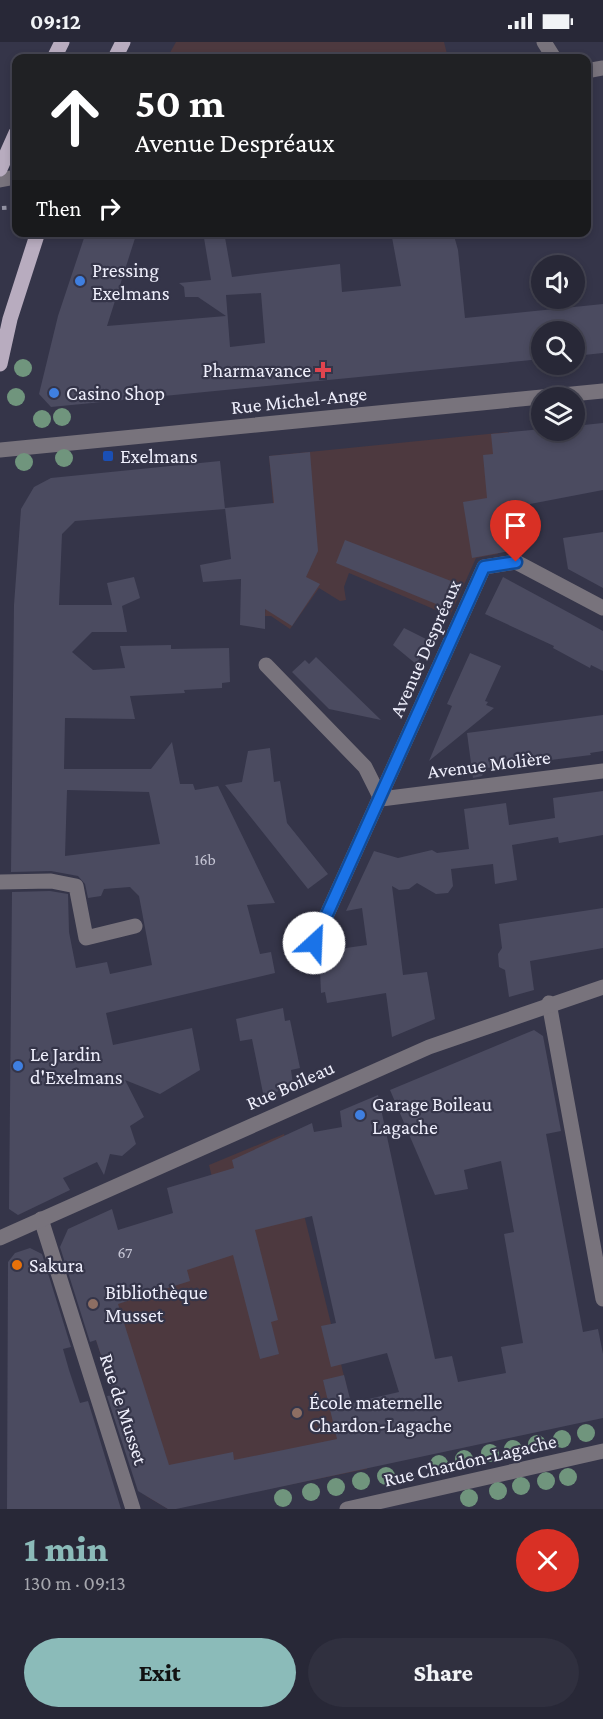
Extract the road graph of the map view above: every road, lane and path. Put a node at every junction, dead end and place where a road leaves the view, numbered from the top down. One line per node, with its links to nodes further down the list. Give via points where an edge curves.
1 (12, 142): 2 (main road)
2 (0, 169)
3 (12, 207): 4 (path)
4 (2, 208)
5 (36, 237): 6 (main road, via 16,297)
6 (0, 364)
7 (603, 391): 8 (street, Rue Michel-Ange)
8 (0, 450)
9 (603, 608): 12 (street, Avenue Despréaux, via 516,562 484,567)
10 (266, 665): 12 (street, via 365,767)
11 (603, 771): 12 (street, Avenue Molière)
12 (381, 799): 15 (street)
13 (0, 882): 14 (street, via 51,881 76,886 86,938)
14 (135, 926)
15 (314, 943)
16 (603, 987): 17 (street, Rue Boileau)
17 (549, 1003): 18 (street, Rue Boileau, via 429,1047); 20 (street)
18 (41, 1219): 19 (street, Rue Boileau); 22 (street, Rue de Musset)
19 (0, 1238)
20 (603, 1299)
21 (603, 1451): 23 (street, Rue Chardon-Lagache)
22 (133, 1509)
23 (347, 1509)

